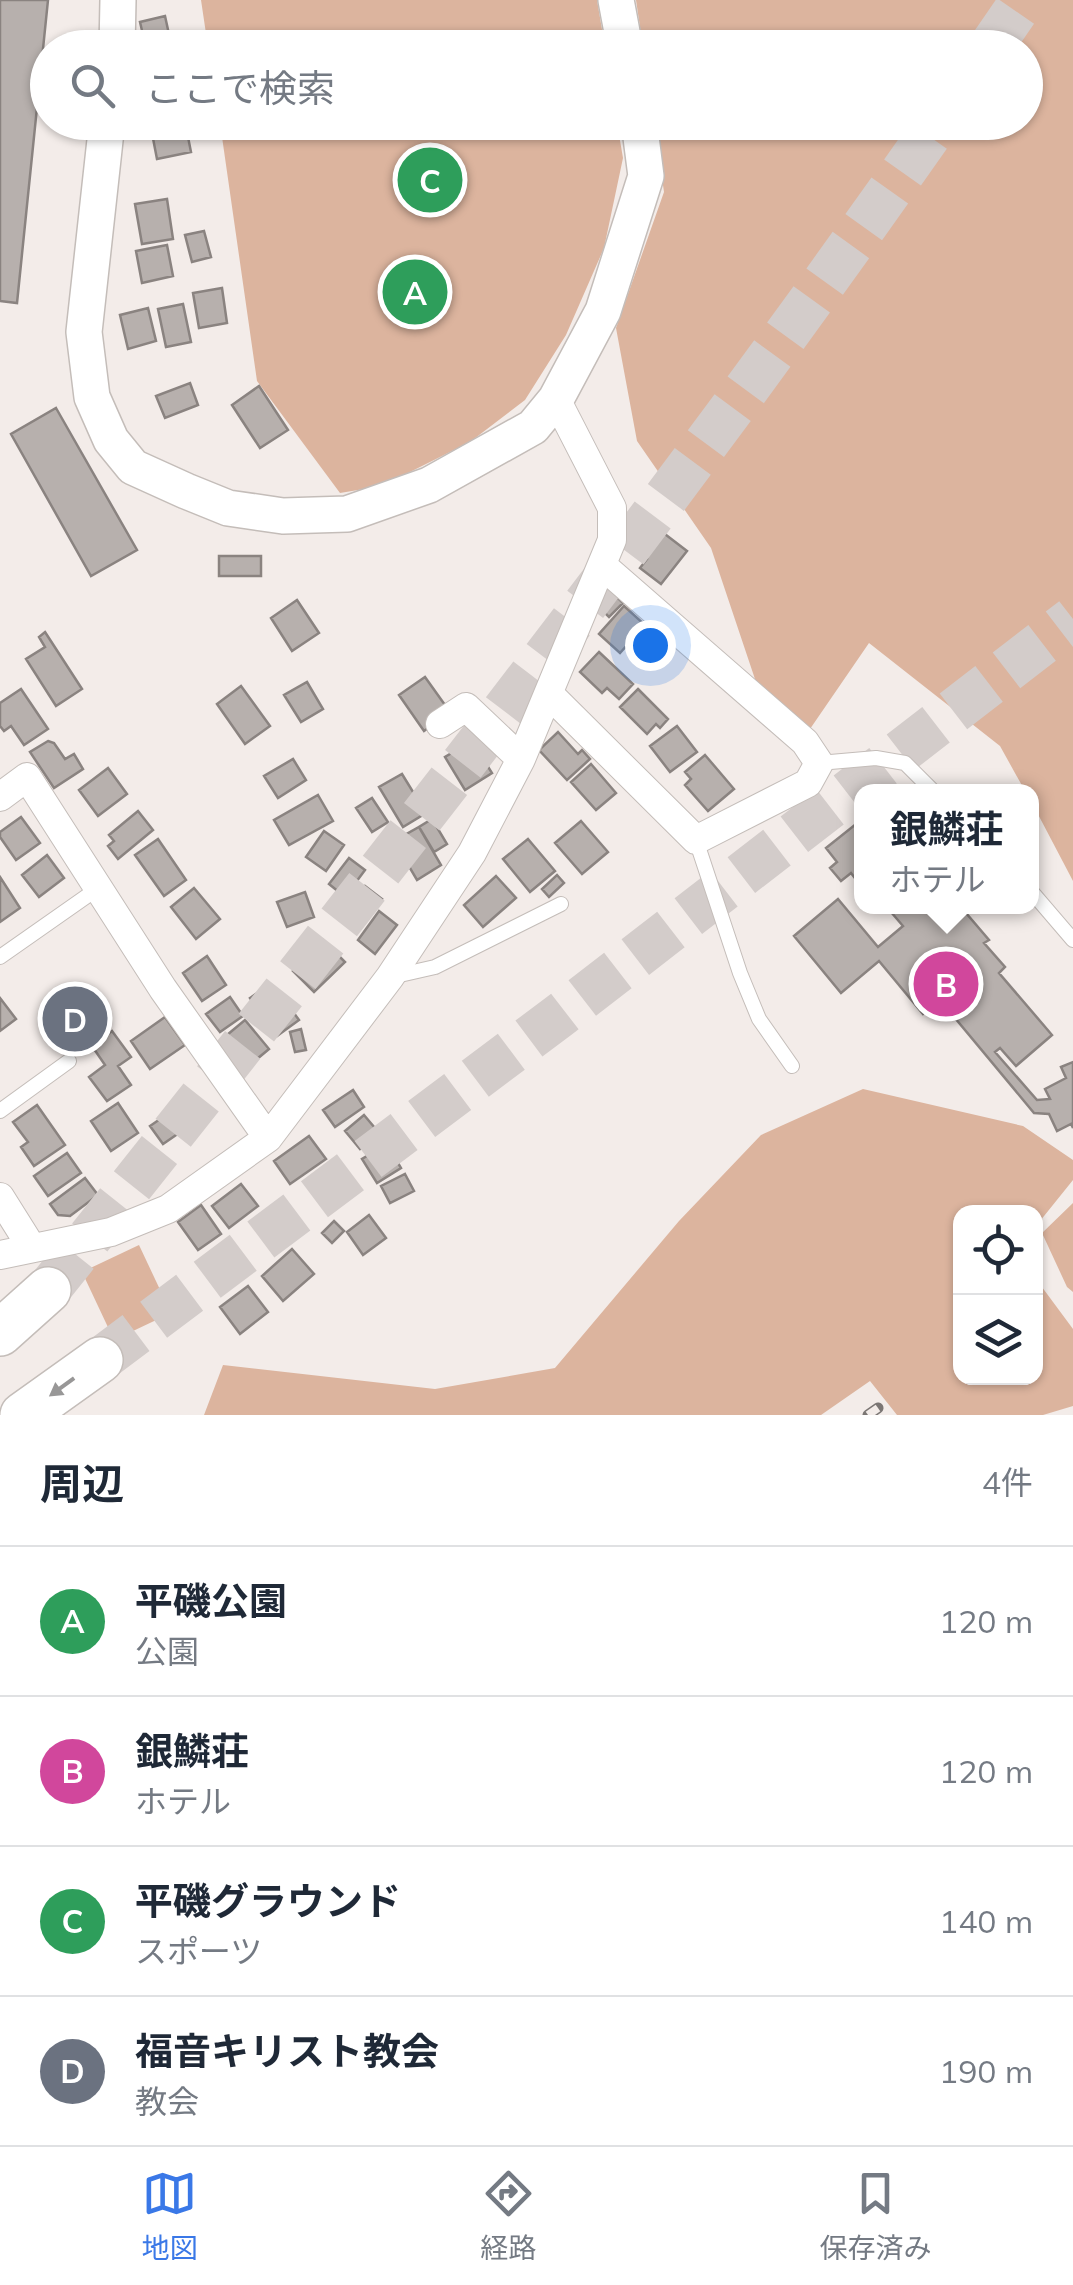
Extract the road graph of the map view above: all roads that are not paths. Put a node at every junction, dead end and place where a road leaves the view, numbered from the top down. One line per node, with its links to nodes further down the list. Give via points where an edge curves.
1 (118, 0): 3 (street)
2 (616, 0): 4 (street)
3 (118, 30)
4 (622, 30)
5 (105, 140): 7 (street, via 84,332 92,398 111,440 133,467 228,508 283,516 347,514 429,485 533,427)
6 (641, 140): 7 (street, via 646,176 603,311)
7 (556, 399): 8 (street, via 612,508)
8 (604, 566): 9 (street); 12 (street, via 804,742)
9 (549, 694): 11 (street); 15 (street)
10 (440, 724): 11 (street, via 466,707)
11 (521, 759): 21 (street, via 472,853)
12 (818, 763): 13 (lane, via 905,763); 15 (street, via 808,783)
13 (926, 784)
14 (1, 792): 16 (street, via 27,777)
15 (696, 840): 23 (lane, via 740,973)
16 (97, 889): 20 (lane); 25 (street)
17 (1039, 900): 19 (lane)
18 (561, 904): 21 (lane, via 435,967)
19 (1073, 940)
20 (0, 957)
21 (390, 977): 25 (street)
22 (69, 1062): 24 (lane)
23 (792, 1066)
24 (0, 1111)
25 (268, 1138): 27 (street, via 168,1208 111,1232)
26 (0, 1197): 27 (street)
27 (32, 1248): 28 (street)
28 (0, 1254)
29 (48, 1290): 30 (highway)
30 (0, 1333)
31 (100, 1360): 32 (highway, one-way to 32)
32 (23, 1415)

